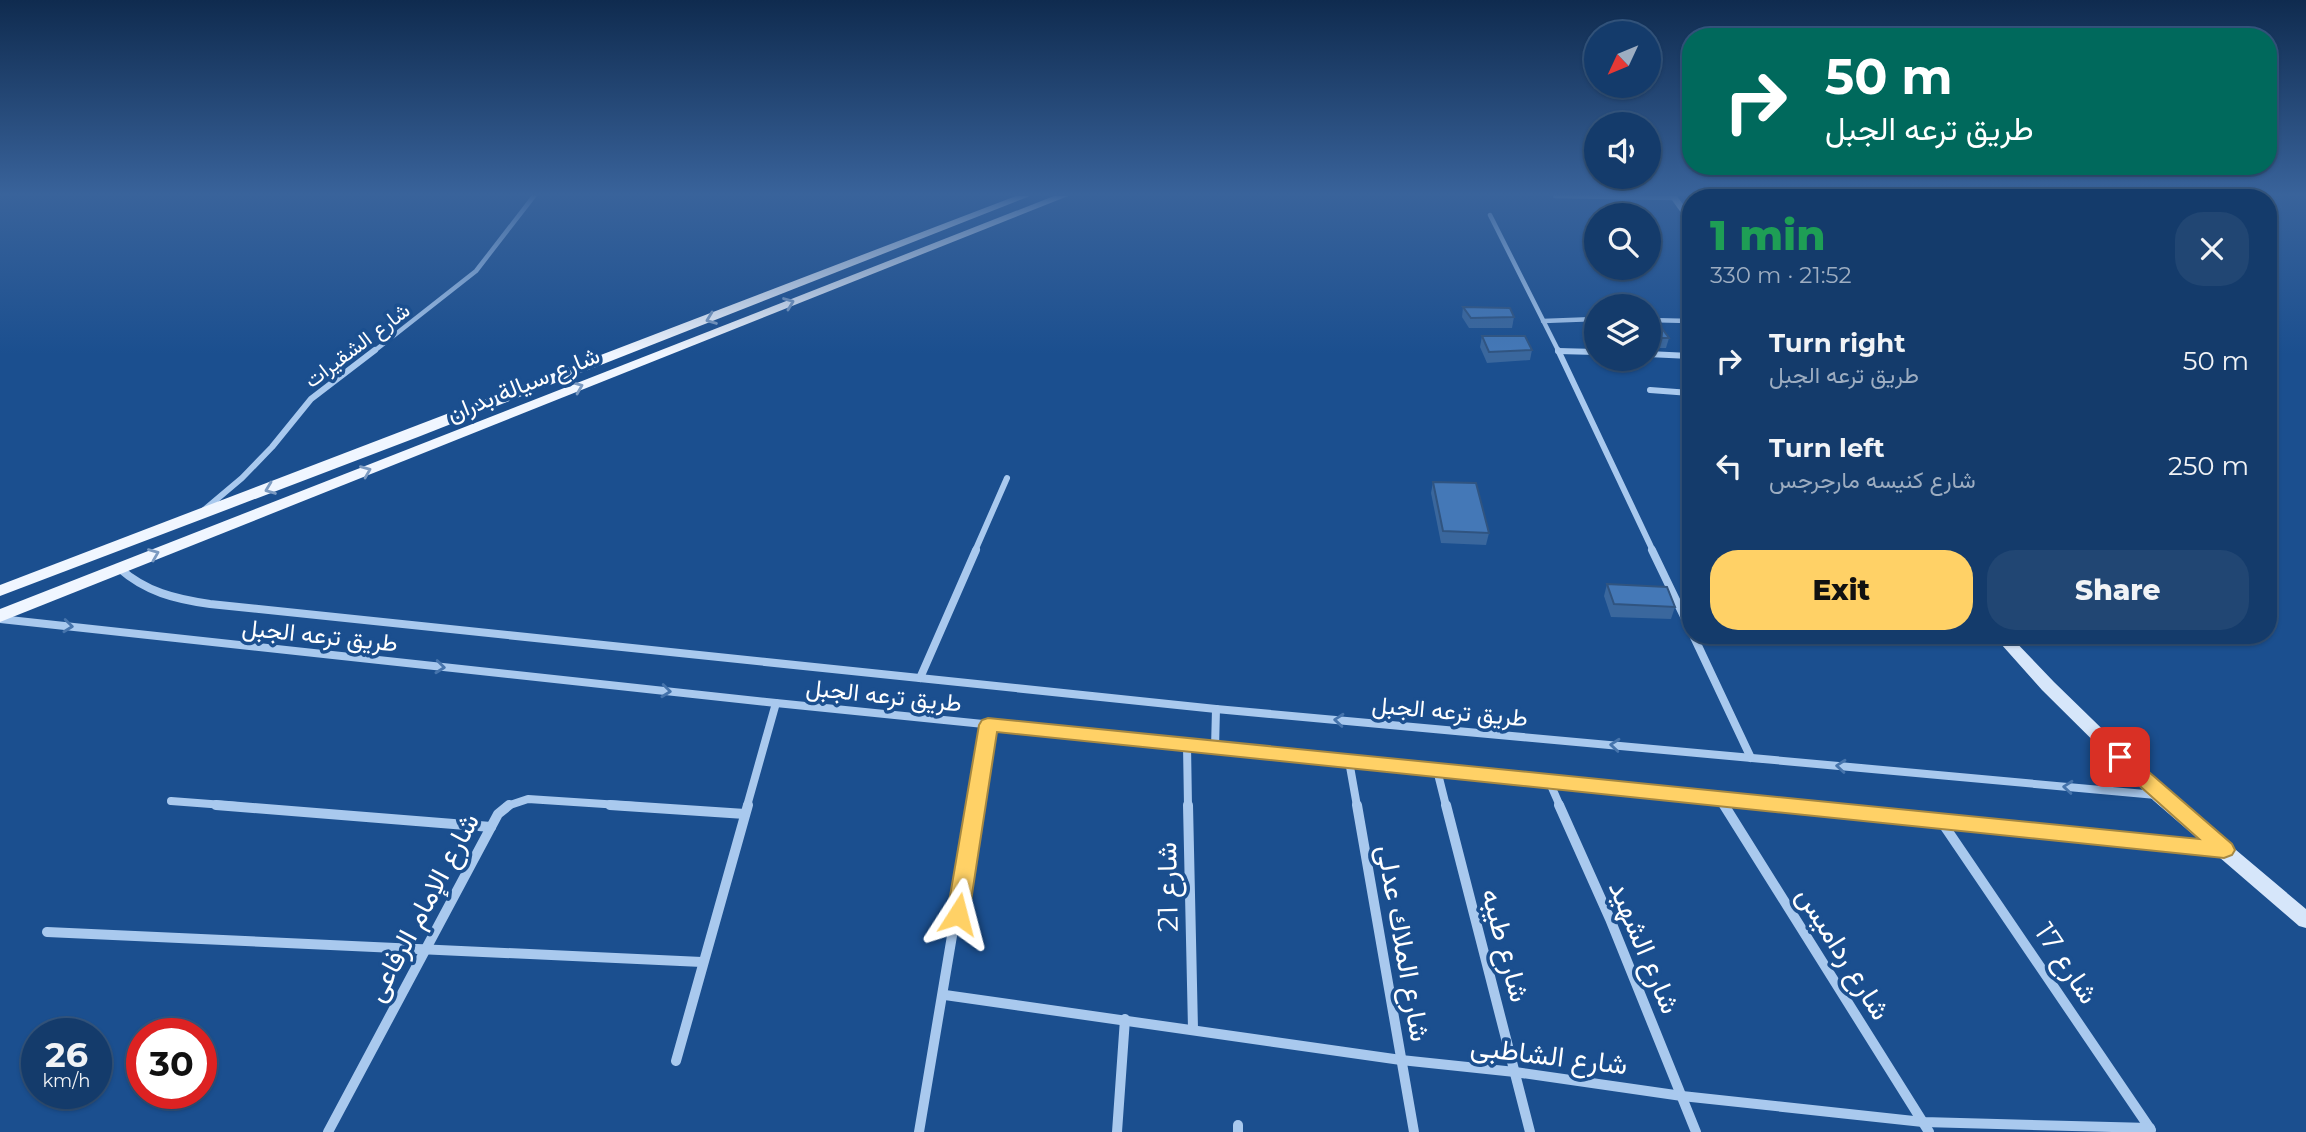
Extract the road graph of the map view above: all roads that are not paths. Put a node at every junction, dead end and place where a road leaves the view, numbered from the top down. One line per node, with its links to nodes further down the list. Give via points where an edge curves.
1 (496, 249): 16 (street, شارع الشقيرات, via 424,314 311,400 242,478)
2 (888, 249): 16 (main road, شارع سيالة بدران, one-way to 16)
3 (912, 249): 17 (main road, شارع سيالة بدران, one-way to 3)
4 (1507, 249): 7 (street)
5 (1584, 319): 7 (street)
6 (1661, 320): 8 (street)
7 (1543, 321): 9 (street)
8 (1682, 321)
9 (1558, 351): 10 (street); 19 (street)
10 (1584, 352)
11 (1661, 355): 12 (street)
12 (1682, 356)
13 (1650, 390): 14 (street)
14 (1682, 392)
15 (1007, 478): 23 (street)
16 (195, 517): 18 (main road, شارع سيالة بدران)
17 (119, 568): 20 (main road, شارع سيالة بدران); 23 (street, طريق ترعه الجبل, via 132,582 152,592 189,601)
18 (0, 591)
19 (1682, 612)
20 (0, 617): 24 (street, طريق ترعه الجبل, one-way to 24)
21 (1697, 644): 29 (street)
22 (2008, 644): 33 (street)
23 (920, 678): 25 (street, طريق ترعه الجبل)
24 (776, 703): 26 (street, طريق ترعه الجبل); 36 (street)
25 (1216, 709): 28 (street); 29 (street, طريق ترعه الجبل, one-way to 25)
26 (988, 725): 27 (street, طريق ترعه الجبل); 44 (street)
27 (1188, 745): 28 (street, طريق ترعه الجبل); 46 (street, شارع 21)
28 (1215, 748): 30 (street, طريق ترعه الجبل)
29 (1751, 758): 33 (street, طريق ترعه الجبل, one-way to 29)
30 (1349, 761): 31 (street, طريق ترعه الجبل); 48 (street, شارع الملاك عدلى)
31 (1437, 770): 32 (street, طريق ترعه الجبل); 49 (street, شارع طيبه)
32 (1549, 781): 34 (street, طريق ترعه الجبل); 50 (street, شارع الشهيد)
33 (2160, 796): 39 (street)
34 (1720, 799): 37 (street, طريق ترعه الجبل); 51 (street, شارع رداميس)
35 (171, 801): 38 (street)
36 (745, 814): 38 (street, شارع الإمام الرفاعى, via 528,799 503,808); 43 (street)
37 (1941, 821): 39 (street, طريق ترعه الجبل); 52 (street, شارع 17)
38 (491, 827): 42 (street, شارع الإمام الرفاعى)
39 (2224, 850): 40 (street)
40 (2306, 920)
41 (47, 932): 42 (street)
42 (425, 950): 43 (street); 53 (street, شارع الإمام الرفاعى)
43 (702, 962): 47 (street)
44 (944, 995): 45 (street, شارع الشاطبى); 54 (street)
45 (1125, 1019): 46 (street, شارع الشاطبى); 55 (street)
46 (1193, 1029): 48 (street, شارع الشاطبى)
47 (676, 1060)
48 (1401, 1060): 49 (street, شارع الشاطبى); 56 (street, شارع الملاك عدلى)
49 (1515, 1072): 50 (street, شارع الشاطبى); 57 (street, شارع طيبه)
50 (1682, 1096): 51 (street, شارع الشاطبى); 58 (street, شارع الشهيد)
51 (1926, 1127): 52 (street, شارع الشاطبى)
52 (2151, 1130)
53 (327, 1132)
54 (919, 1132)
55 (1117, 1132)
56 (1414, 1132)
57 (1530, 1132)
58 (1696, 1132)

